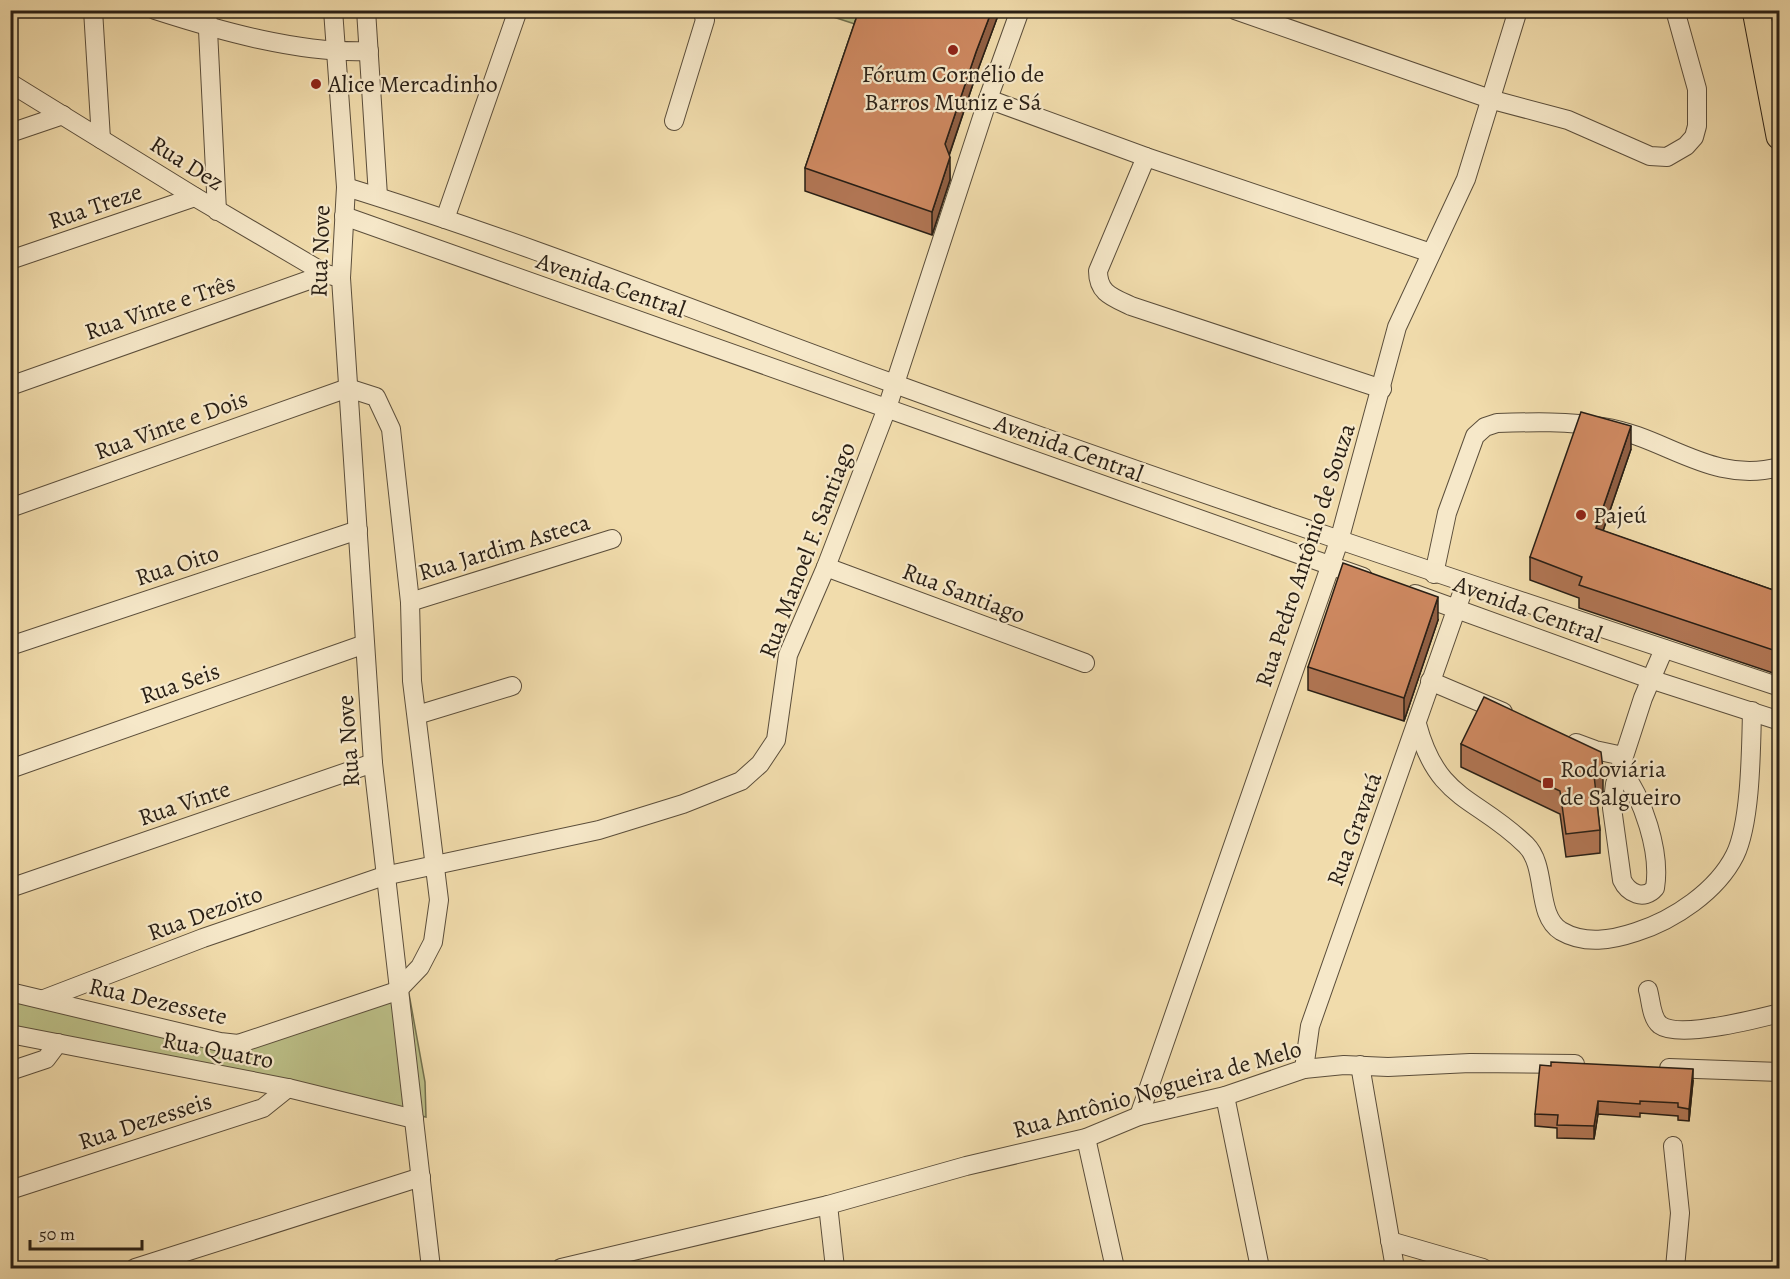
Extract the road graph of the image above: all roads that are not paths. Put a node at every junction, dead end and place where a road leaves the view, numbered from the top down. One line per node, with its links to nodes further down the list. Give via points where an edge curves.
1 (93, 10): 22 (street)
2 (155, 10): 12 (street)
3 (333, 10): 14 (street, Rua Nove)
4 (366, 10): 13 (street)
5 (518, 10): 29 (street)
6 (702, 10): 19 (street, via 705,20)
7 (1020, 10): 16 (street, Rua Manoel F. Santiago)
8 (1234, 10): 17 (street)
9 (1518, 10): 17 (street, Rua Pedro Antônio de Souza)
10 (1675, 10): 17 (street, via 1697,89 1697,126 1686,146 1666,157 1650,156 1568,120)
11 (1756, 10): 21 (highway)
12 (207, 19): 14 (street); 27 (street)
13 (369, 51): 14 (street); 25 (street)
14 (336, 52): 24 (street, Rua Nove)
15 (10, 83): 18 (street, Rua Dez)
16 (988, 99): 23 (street); 33 (street, Rua Manoel F. Santiago)
17 (1493, 100): 30 (street, Rua Pedro Antônio de Souza, via 1466,180)
18 (63, 115): 20 (street); 22 (street, Rua Dez)
19 (674, 121)
20 (10, 133)
21 (1779, 136)
22 (101, 139): 26 (street, Rua Dez)
23 (1146, 156): 30 (street); 36 (street, via 1098,271 1098,284 1105,294)
24 (346, 187): 25 (street, Avenida Central); 28 (street, Rua Nove)
25 (378, 196): 29 (street, Avenida Central)
26 (195, 197): 27 (street, Rua Dez); 31 (street, Rua Treze)
27 (218, 211): 32 (street, Rua Dez)
28 (344, 216): 32 (street, Rua Nove); 37 (street, Avenida Central)
29 (445, 219): 33 (street, Avenida Central)
30 (1431, 254): 36 (street, Rua Pedro Antônio de Souza, via 1397,327)
31 (10, 260)
32 (334, 276): 34 (street, Rua Vinte e Três); 35 (street, Rua Nove)
33 (894, 384): 37 (street, Rua Manoel F. Santiago); 42 (street, Avenida Central)
34 (10, 386)
35 (348, 388): 39 (street, Rua Vinte e Dois); 40 (street, Rua Nove); 47 (street, via 376,397 391,429)
36 (1382, 389): 42 (street, Rua Pedro Antônio de Souza)
37 (887, 408): 43 (street, Rua Manoel F. Santiago); 44 (street, Avenida Central)
38 (1779, 467): 45 (street, via 1738,472 1710,466 1656,442 1604,427 1497,423 1475,436 1447,513)
39 (10, 508)
40 (358, 530): 49 (street, Rua Nove); 50 (street, Rua Oito)
41 (612, 538): 47 (street, Rua Jardim Asteca)
42 (1340, 541): 44 (street, Rua Pedro Antônio de Souza); 45 (street, Avenida Central)
43 (826, 567): 52 (street, Rua Santiago); 66 (street, Rua Manoel F. Santiago, via 788,655 776,740 760,765 741,781 599,830)
44 (1330, 567): 48 (street, Avenida Central); 84 (street, Rua Pedro Antônio de Souza)
45 (1434, 574): 46 (street, Avenida Central)
46 (1466, 583): 48 (street, Rua Gravatá); 51 (street, Avenida Central)
47 (410, 602): 58 (street)
48 (1458, 607): 53 (street, Avenida Central); 54 (street, Rua Gravatá)
49 (365, 644): 64 (street, Rua Nove); 65 (street, Rua Seis)
50 (10, 645)
51 (1664, 649): 53 (street); 56 (street, Avenida Central)
52 (1084, 663)
53 (1650, 679): 57 (street, Avenida Central); 63 (street)
54 (1431, 681): 59 (street); 61 (street, Rua Gravatá)
55 (513, 686): 58 (street)
56 (1779, 687)
57 (1752, 711): 60 (street, Avenida Central); 61 (street, via 1742,835 1734,856 1702,894 1678,913 1652,927 1593,941 1576,937 1554,924 1531,850 1449,788 1424,752)
58 (417, 715): 66 (street)
59 (1522, 720)
60 (1779, 721)
61 (1417, 724): 79 (street, Rua Gravatá, via 1310,1026)
62 (1563, 738): 63 (street)
63 (1622, 762): 63 (street, via 1612,808 1617,861 1626,888 1640,895 1649,894 1655,888 1656,864 1637,791)
64 (373, 763): 67 (street, Rua Nove); 68 (street, Rua Vinte)
65 (10, 768)
66 (435, 867): 67 (street, Rua Manoel F. Santiago); 70 (street, via 439,900 433,942 420,967)
67 (384, 876): 70 (street, Rua Nove); 72 (street, Rua Dezoito, via 203,938)
68 (10, 888)
69 (1648, 990): 73 (street, via 1655,1019 1660,1026 1674,1029 1733,1024)
70 (397, 991): 72 (street, Rua Dezessete, via 238,1044); 85 (street, Rua Nove)
71 (10, 992): 72 (street)
72 (44, 999)
73 (1779, 1013)
74 (10, 1034): 75 (street, Rua Quatro)
75 (58, 1043): 80 (street, via 46,1059); 82 (street, Rua Quatro)
76 (1360, 1065): 77 (street, Rua Antônio Nogueira de Melo); 79 (street, Rua Antônio Nogueira de Melo); 91 (street)
77 (1596, 1065)
78 (1653, 1067): 81 (street)
79 (1304, 1069): 83 (street, Rua Antônio Nogueira de Melo)
80 (10, 1071)
81 (1779, 1072)
82 (288, 1088): 85 (street, Rua Quatro); 89 (street, Rua Dezesseis, via 263,1108)
83 (1226, 1096): 84 (street, Rua Antônio Nogueira de Melo); 97 (street)
84 (1139, 1116): 86 (street, Rua Antônio Nogueira de Melo)
85 (414, 1119): 88 (street, Rua Nove)
86 (1086, 1138): 90 (street, Rua Antônio Nogueira de Melo, via 966,1166); 96 (street)
87 (1673, 1146): 100 (street, via 1680,1229)
88 (421, 1177): 92 (street); 93 (street, Rua Nove)
89 (10, 1190)
90 (828, 1205): 94 (street, Rua Antônio Nogueira de Melo); 95 (street)
91 (1390, 1241): 98 (street); 99 (street)
92 (135, 1269)
93 (430, 1269)
94 (561, 1269)
95 (834, 1269)
96 (1115, 1269)
97 (1260, 1269)
98 (1395, 1269)
99 (1483, 1269)
100 (1675, 1269)

